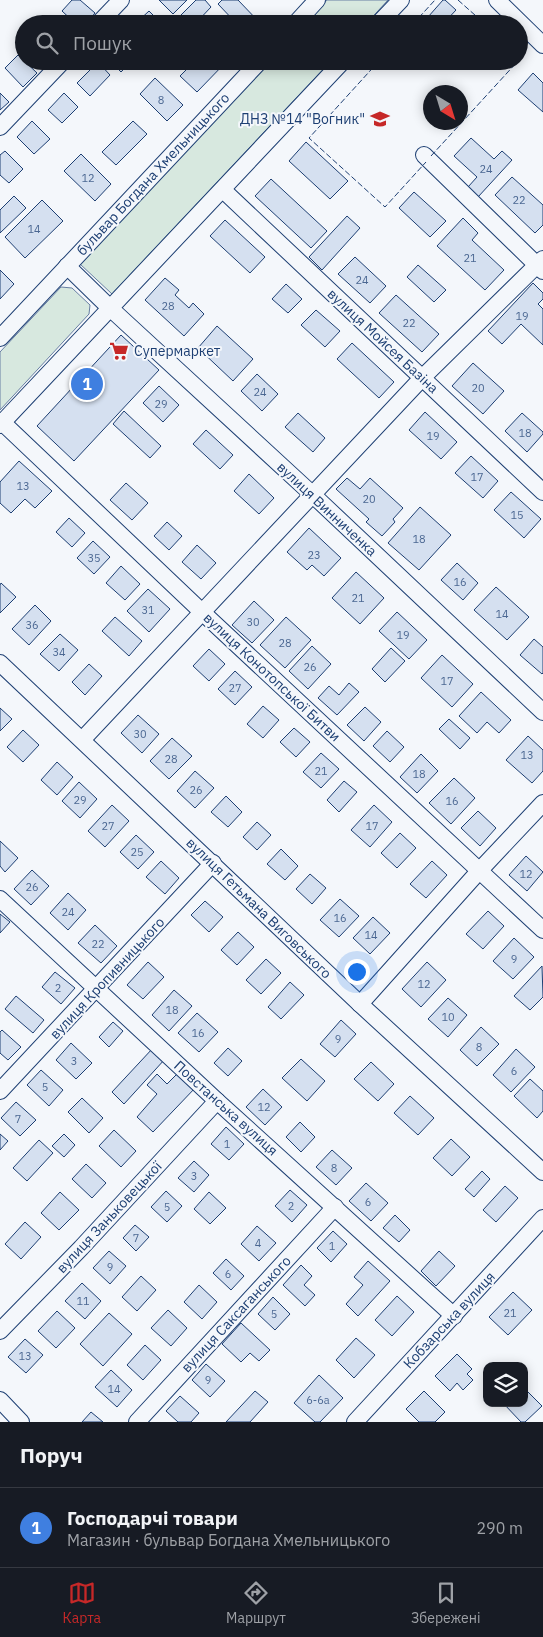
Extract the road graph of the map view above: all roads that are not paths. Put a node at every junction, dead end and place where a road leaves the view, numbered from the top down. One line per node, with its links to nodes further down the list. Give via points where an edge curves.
1 (121, 0): 5 (street)
2 (317, 0): 6 (street)
3 (400, 0): 7 (street)
4 (497, 0): 8 (street)
5 (107, 15)
6 (303, 15)
7 (386, 15)
8 (512, 15)
9 (528, 30): 10 (street)
10 (543, 45)
11 (54, 70): 14 (street)
12 (252, 70): 18 (street, бульвар Богдана Хмельницького)
13 (335, 70): 16 (street)
14 (0, 127)
15 (424, 155): 17 (street)
16 (223, 190): 19 (street); 21 (street, вулиця Мойсея Базіна)
17 (541, 265): 21 (street)
18 (68, 266): 19 (street, бульвар Богдана Хмельницького); 20 (street)
19 (110, 308): 22 (street); 24 (street, вулиця Винниченка)
20 (0, 338)
21 (423, 377): 23 (street, вулиця Мойсея Базіна); 24 (street)
22 (1, 424): 25 (street, вулиця Конотопської Битви)
23 (543, 492)
24 (313, 495): 25 (street); 27 (street, вулиця Винниченка)
25 (202, 612): 28 (street); 31 (street, вулиця Конотопської Битви)
26 (0, 663): 28 (street, вулиця Гетьмана Виговського)
27 (543, 712)
28 (82, 740): 30 (street, вулиця Гетьмана Виговського)
29 (543, 803): 31 (street)
30 (213, 863): 34 (street, вулиця Кропивницького); 35 (street, вулиця Гетьмана Виговського)
31 (480, 870): 33 (street, вулиця Конотопської Битви); 35 (street)
32 (0, 899): 34 (street, Повстанська вулиця)
33 (543, 930)
34 (97, 989): 36 (street, вулиця Кропивницького); 37 (street, Повстанська вулиця)
35 (360, 1004): 38 (street, вулиця Гетьмана Виговського)
36 (0, 1091)
37 (217, 1101): 39 (street, Повстанська вулиця); 42 (street, вулиця Заньковецької)
38 (543, 1172)
39 (335, 1207): 41 (street, Повстанська вулиця); 45 (street, вулиця Саксаганського)
40 (543, 1218): 41 (street, Кобзарська вулиця)
41 (454, 1316): 46 (street, Кобзарська вулиця)
42 (0, 1331)
43 (0, 1400): 44 (street)
44 (22, 1422)
45 (137, 1422)
46 (356, 1422)

